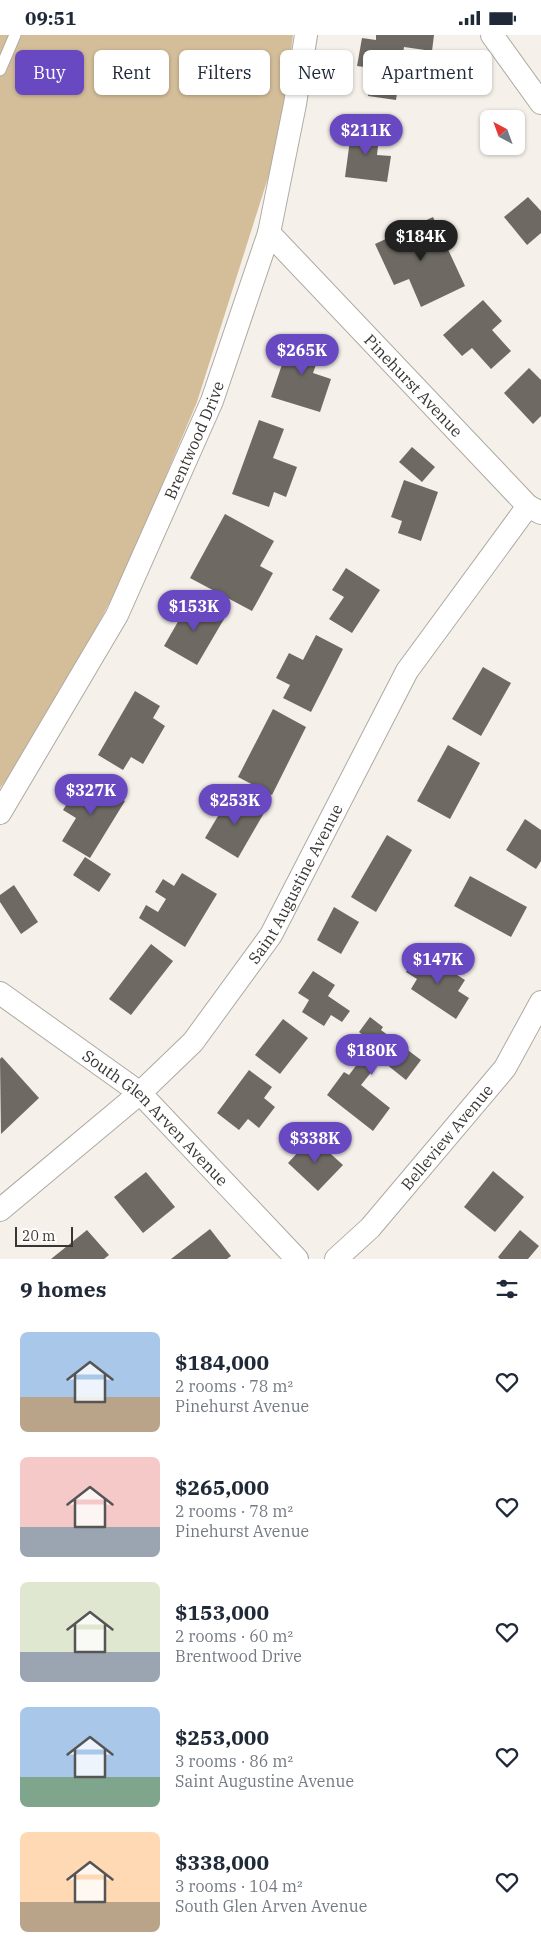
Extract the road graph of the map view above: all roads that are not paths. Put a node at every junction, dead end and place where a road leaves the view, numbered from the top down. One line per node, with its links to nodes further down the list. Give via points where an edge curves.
1 (15, 35): 4 (lane)
2 (306, 35): 6 (street, Brentwood Drive)
3 (492, 35): 5 (street)
4 (0, 70)
5 (541, 103)
6 (269, 233): 7 (street, Pinehurst Avenue); 8 (street, Brentwood Drive, via 212,401 117,615)
7 (534, 510): 11 (street, Saint Augustine Avenue, via 407,671 272,935 193,1042)
8 (0, 813)
9 (0, 993): 11 (street, South Glen Arven Avenue)
10 (541, 1002): 14 (street, Belleview Avenue, via 504,1068 370,1228)
11 (140, 1093): 12 (street, Saint Augustine Avenue); 13 (street, South Glen Arven Avenue)
12 (0, 1210)
13 (297, 1259)
14 (336, 1259)

